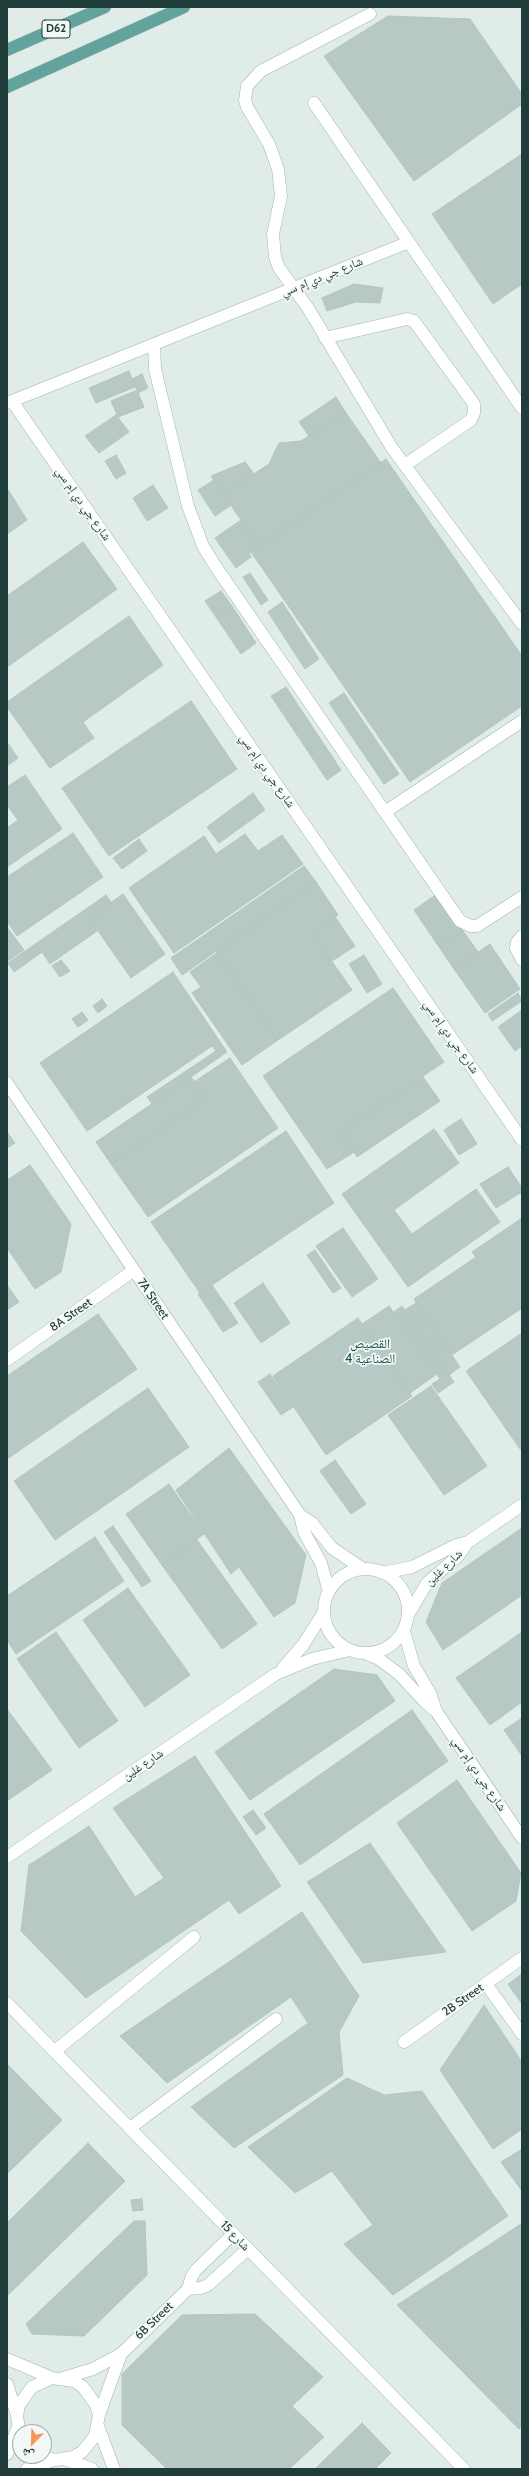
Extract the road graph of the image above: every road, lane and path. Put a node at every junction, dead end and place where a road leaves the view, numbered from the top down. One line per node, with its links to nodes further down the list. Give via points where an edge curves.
1 (105, 7): 4 (main road, D62)
2 (184, 7): 5 (main road)
3 (370, 14): 8 (street, via 261,71 247,86 247,107 269,144 278,169 281,196 273,245 279,268)
4 (7, 50)
5 (7, 87)
6 (314, 103): 7 (street)
7 (409, 242): 8 (street, شارع جي دي إم سي); 12 (street)
8 (293, 288): 9 (street, via 308,308); 10 (street, شارع جي دي إم سي)
9 (324, 338): 13 (street); 13 (street, via 407,319 414,321 474,404 471,420)
10 (154, 344): 11 (street, شارع جي دي إم سي); 16 (street, via 155,369 188,506 203,546)
11 (10, 402): 21 (street, شارع جي دي إم سي)
12 (522, 408)
13 (405, 465): 14 (street)
14 (522, 624)
15 (522, 721): 16 (street)
16 (385, 812): 17 (street, via 460,921 478,926)
17 (522, 897)
18 (522, 936): 19 (street, via 516,948)
19 (522, 960)
20 (7, 1083): 22 (street, 7A Street)
21 (522, 1140)
22 (134, 1270): 23 (street, 8A Street); 25 (street, 7A Street)
23 (7, 1360)
24 (522, 1505): 26 (street, شارع غلين)
25 (300, 1515): 27 (street, via 312,1523 332,1548); 29 (street, via 304,1532 321,1563)
26 (468, 1542): 28 (street, شارع غلين, via 456,1545 412,1568); 31 (street, شارع غلين, via 458,1556 427,1584)
27 (363, 1569): 28 (street, شارع غلين); 29 (street, شارع غلين, via 343,1576)
28 (383, 1573): 31 (street, شارع غلين, via 400,1586 405,1594)
29 (329, 1592): 30 (street, شارع غلين)
30 (324, 1612): 33 (street, شارع غلين, via 327,1626 334,1639); 35 (street, شارع غلين, via 303,1645)
31 (408, 1615): 32 (street, شارع غلين)
32 (404, 1631): 34 (street, شارع غلين, via 388,1647); 36 (street, شارع جي دي إم سي, via 414,1666 430,1693)
33 (350, 1650): 34 (street, شارع غلين); 35 (street, شارع غلين, via 312,1659)
34 (365, 1653): 36 (street, شارع جي دي إم سي, via 379,1659 399,1674)
35 (276, 1674): 38 (street, شارع غلين)
36 (436, 1711): 37 (street, شارع جي دي إم سي)
37 (522, 1838)
38 (8, 1858)
39 (194, 1937): 46 (street)
40 (522, 1958): 41 (street, 2B Street)
41 (486, 1984): 44 (street); 45 (street, 2B Street)
42 (7, 2002): 46 (street, شارع 15)
43 (276, 2019): 47 (street)
44 (522, 2034)
45 (404, 2042)
46 (55, 2051): 47 (street, شارع 15)
47 (130, 2128): 48 (street, شارع 15)
48 (233, 2234): 49 (street, شارع 15); 50 (street, 6B Street, via 196,2270)
49 (248, 2249): 50 (street, via 208,2285 195,2290); 65 (street, شارع 15)
50 (188, 2289): 51 (street, 6B Street)
51 (121, 2354): 53 (street, 6B Street, via 93,2369); 55 (street, 6B Street)
52 (7, 2359): 53 (street)
53 (57, 2378): 55 (street, via 74,2381 91,2395); 56 (street, 6B Street, via 41,2381 24,2395)
54 (7, 2384): 57 (street)
55 (98, 2421): 61 (street, 6B Street, via 95,2436 82,2452); 64 (street)
56 (18, 2424)
57 (18, 2424)
58 (12, 2441): 59 (street)
59 (7, 2454)
60 (52, 2458): 61 (street)
61 (59, 2459): 62 (street); 63 (street)
62 (27, 2469)
63 (92, 2469)
64 (114, 2469)
65 (464, 2469)

